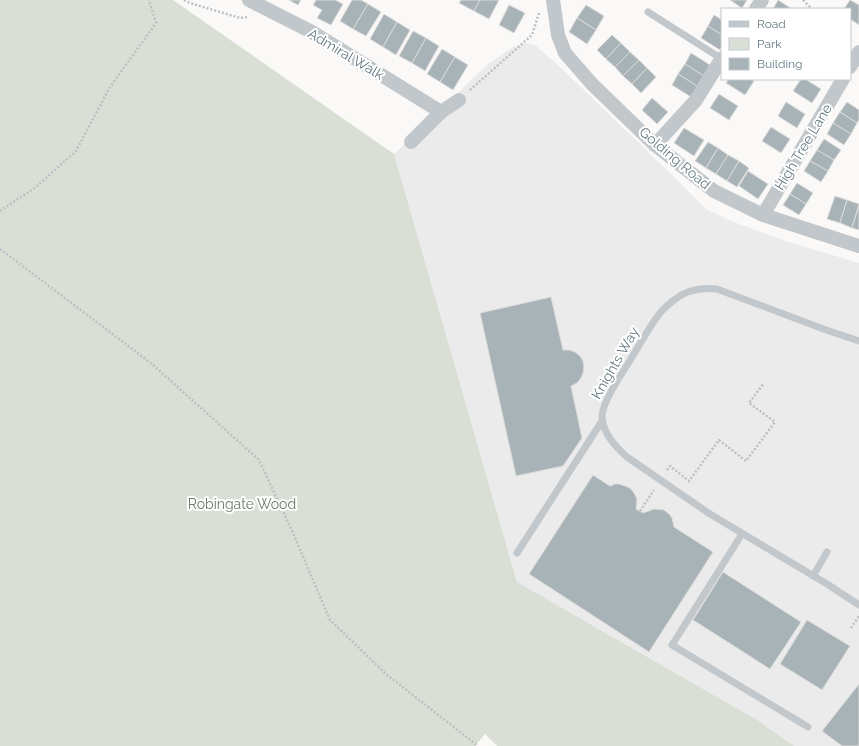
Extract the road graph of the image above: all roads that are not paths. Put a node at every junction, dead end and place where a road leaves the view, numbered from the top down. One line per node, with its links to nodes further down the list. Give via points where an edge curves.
1 (253, 2): 10 (street, Admiral Walk, via 312,32)
2 (553, 2): 12 (street, Golding Road, via 558,35 565,53 592,84)
3 (648, 12): 5 (lane)
4 (859, 52): 7 (street)
5 (721, 57)
6 (721, 60): 12 (street, via 696,100)
7 (851, 65)
8 (842, 80): 13 (street, High Tree Lane)
9 (459, 100): 10 (street)
10 (441, 112): 11 (street)
11 (411, 142)
12 (656, 145): 13 (street, Golding Road, via 714,191)
13 (763, 215): 14 (street, Golding Road)
14 (859, 246)
15 (859, 341): 16 (lane, Knights Way, via 717,288 693,290 674,300 655,320 610,394)
16 (602, 421): 17 (lane, Knights Way, via 615,446 628,457); 19 (lane)
17 (742, 534): 20 (lane, Knights Way); 22 (lane, via 672,644)
18 (827, 552): 20 (lane)
19 (517, 553)
20 (813, 576): 21 (lane, Knights Way)
21 (859, 605)
22 (808, 727)

